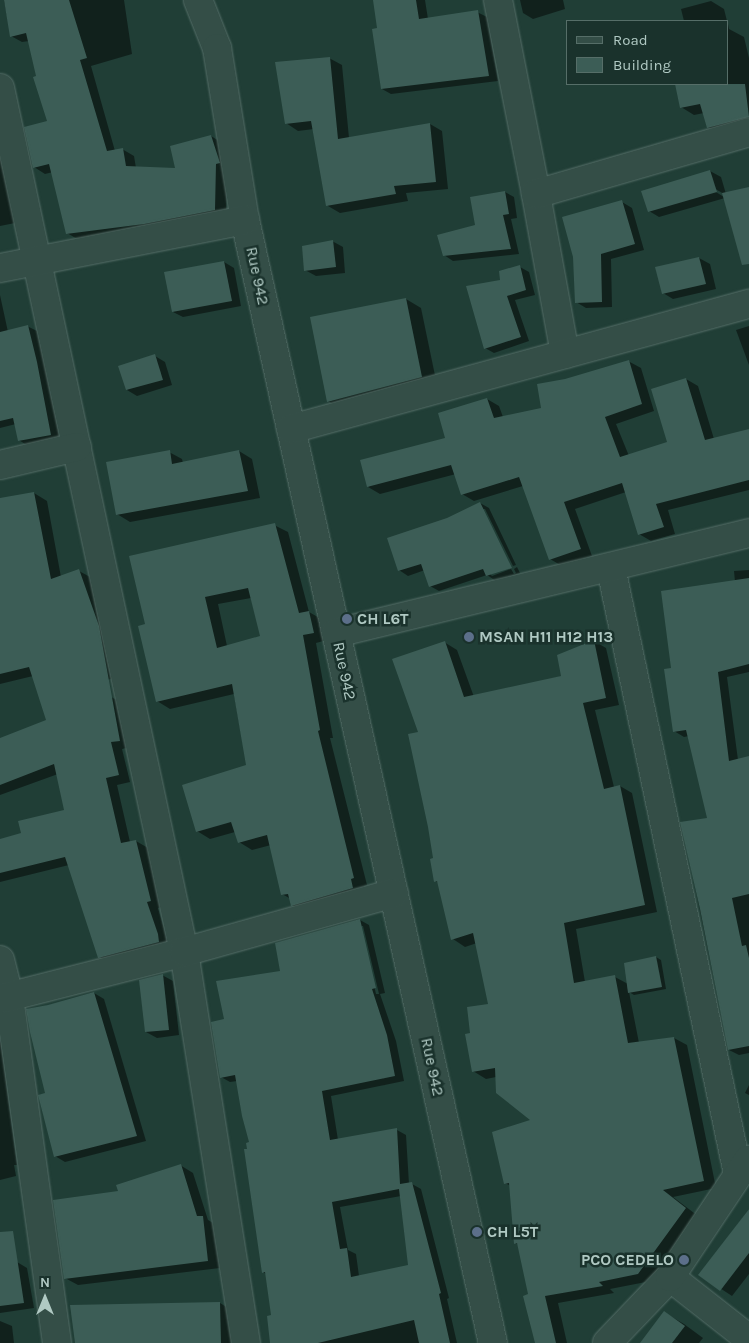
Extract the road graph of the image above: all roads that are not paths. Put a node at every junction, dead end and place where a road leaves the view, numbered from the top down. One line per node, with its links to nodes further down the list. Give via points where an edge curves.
1 (198, 0): 6 (street, Rue 942, via 217,48)
2 (498, 0): 5 (street)
3 (2, 104): 7 (street)
4 (749, 132): 5 (street)
5 (536, 194): 10 (street)
6 (244, 220): 7 (street); 11 (street, Rue 942)
7 (37, 262): 8 (street); 12 (street)
8 (0, 268)
9 (749, 304): 10 (street)
10 (565, 354): 11 (street)
11 (290, 429): 16 (street, Rue 942)
12 (77, 447): 13 (street); 18 (street)
13 (0, 465)
14 (749, 533): 15 (street)
15 (611, 568): 16 (street); 21 (street)
16 (336, 633): 17 (street, Rue 942)
17 (394, 893): 18 (street); 26 (street, Rue 942)
18 (184, 952): 20 (street); 25 (street)
19 (0, 960): 20 (street)
20 (4, 998): 24 (street)
21 (744, 1166): 22 (street)
22 (670, 1277): 23 (street); 27 (street)
23 (749, 1339)
24 (57, 1343)
25 (246, 1343)
26 (493, 1343)
27 (607, 1343)

